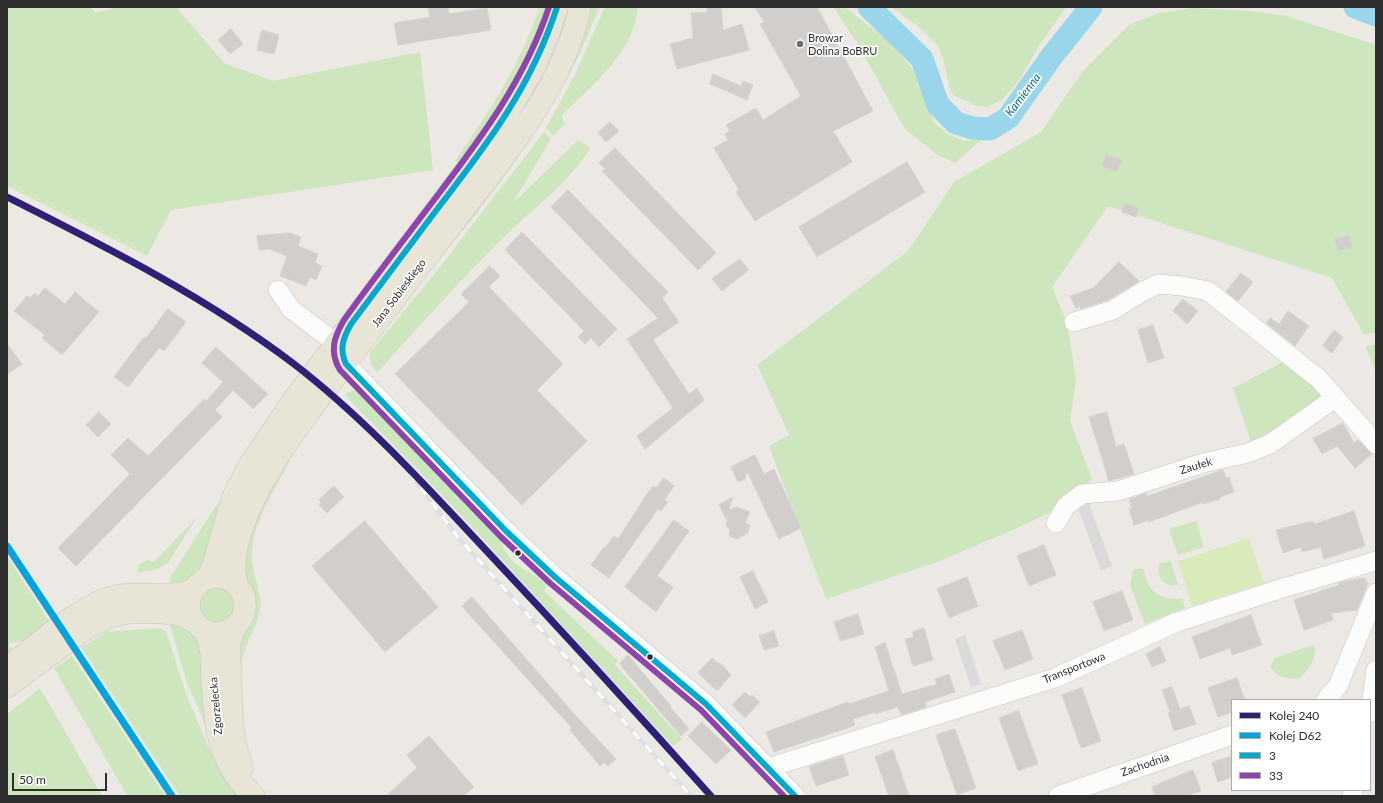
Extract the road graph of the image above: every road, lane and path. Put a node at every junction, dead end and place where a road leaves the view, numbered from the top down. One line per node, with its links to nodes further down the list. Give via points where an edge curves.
1 (556, 7): 5 (main road, Jana Sobieskiego, via 541,54 516,101 461,179)
2 (580, 7): 7 (main road, Jana Sobieskiego, via 566,50 551,83 532,115 498,164)
3 (278, 290): 6 (street, via 292,309)
4 (1074, 322): 9 (street, via 1113,310 1158,284 1208,291 1319,379)
5 (351, 324): 6 (main road, Jana Sobieskiego); 7 (street, via 341,348)
6 (336, 343): 8 (main road, Jana Sobieskiego)
7 (346, 364): 8 (street, via 327,366); 14 (main road, Jana Sobieskiego, via 288,442 257,494 247,515 236,555 234,569); 24 (street, via 506,531 555,577 706,704)
8 (306, 383): 13 (main road, Jana Sobieskiego, via 266,437 232,497 214,563)
9 (1335, 398): 10 (street); 11 (street, Zaułek, via 1259,450 1203,463 1118,491 1082,494 1066,506)
10 (1376, 444)
11 (1056, 523)
12 (1376, 561): 24 (street, Transportowa, via 1177,622 1054,678 829,748 777,765)
13 (200, 584): 14 (main road, via 218,576); 16 (main road, via 189,606); 18 (main road, via 174,596 128,595 104,600 73,617)
14 (237, 584): 17 (main road, via 242,590 245,605 241,620)
15 (1376, 593): 21 (street, via 1338,686)
16 (199, 626): 17 (main road, via 210,632 224,632); 20 (main road, via 178,614 130,612 109,617 82,631); 25 (main road, Zgorzelecka, via 210,642 214,713 219,742 240,784)
17 (236, 626): 25 (main road, Zgorzelecka, via 229,642 235,743 242,769)
18 (7, 669)
19 (1376, 670): 22 (street)
20 (7, 687)
21 (1327, 699)
22 (1371, 707)
23 (1231, 735): 27 (street, Zachodnia)
24 (770, 770): 26 (street)
25 (255, 796)
26 (795, 796)
27 (1058, 796)

